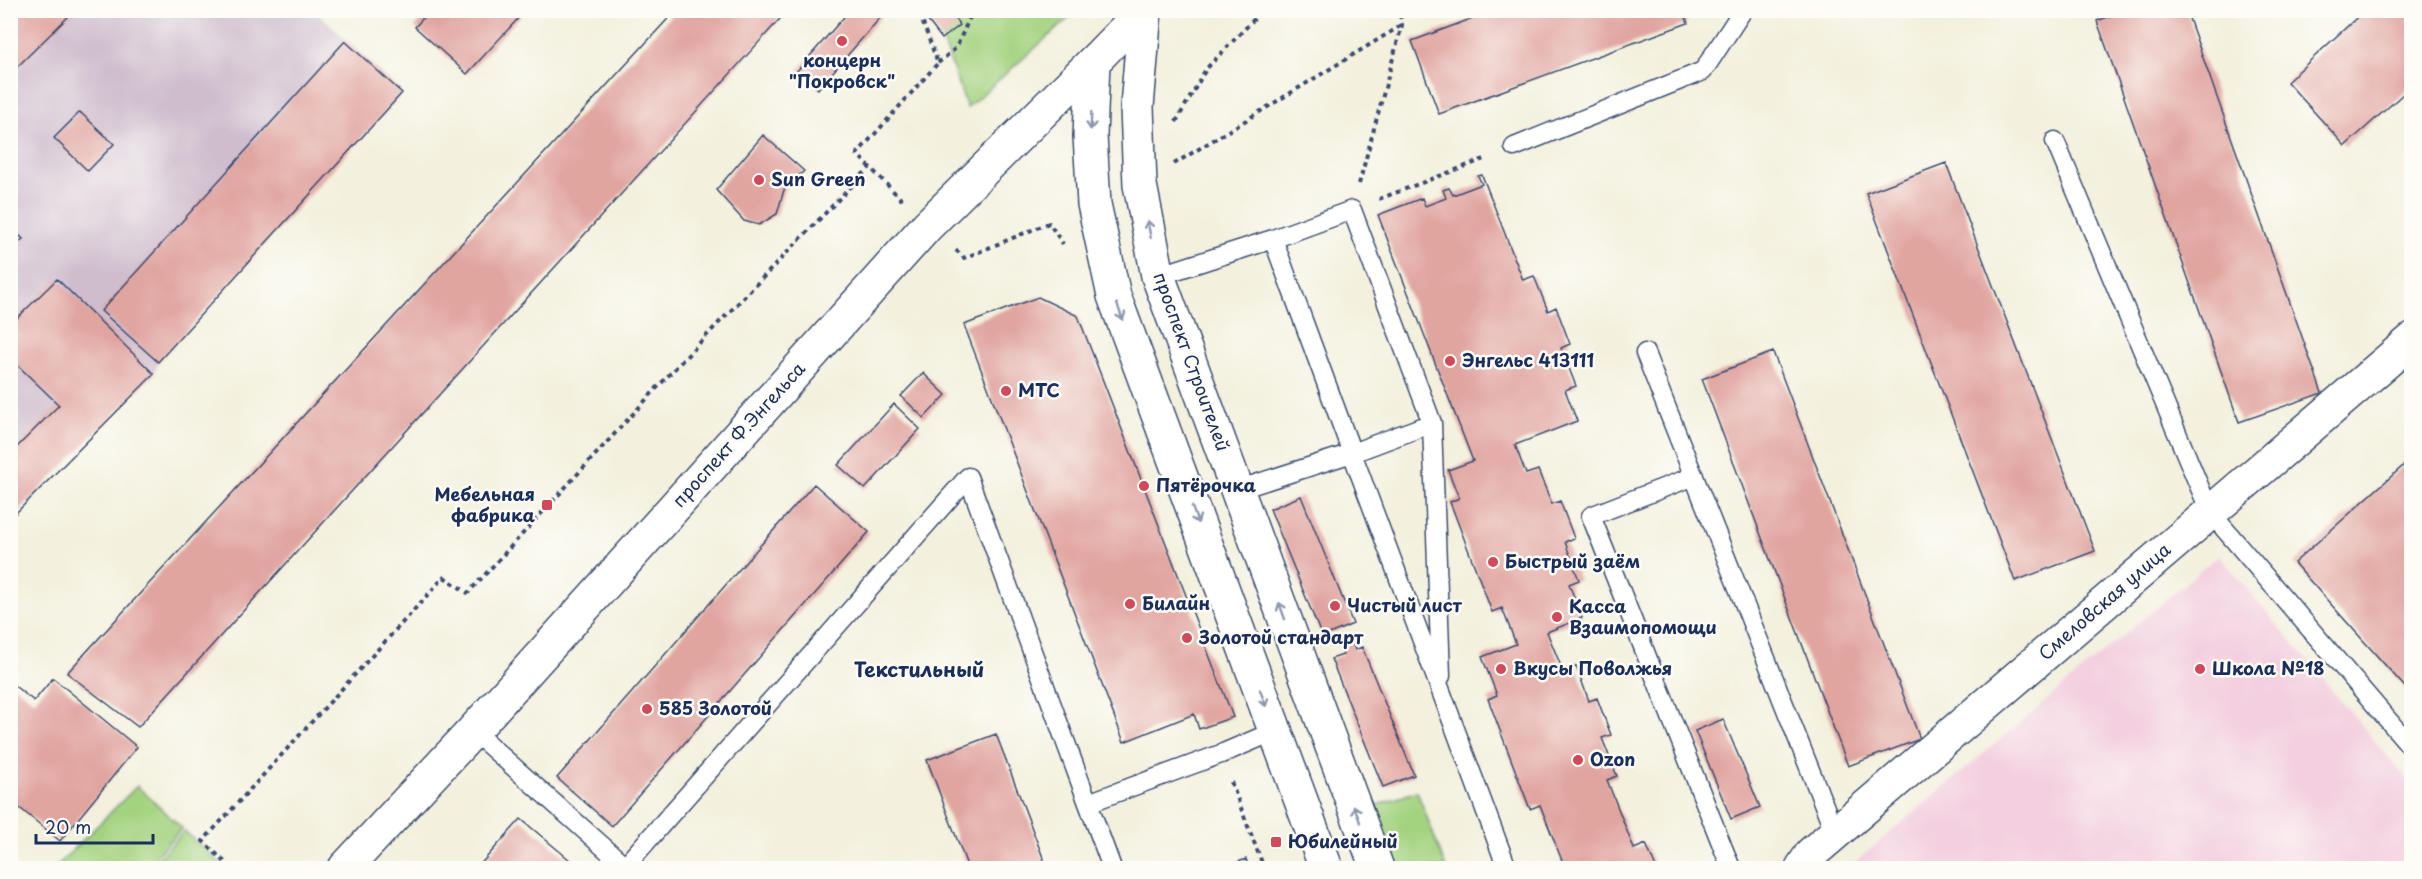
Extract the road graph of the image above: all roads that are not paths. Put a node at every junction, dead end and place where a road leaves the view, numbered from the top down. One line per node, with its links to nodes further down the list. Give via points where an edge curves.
1 (1145, 10): 3 (street, проспект Ф.Энгельса); 7 (street, проспект Строителей, one-way to 1, via 1140,185 1137,107)
2 (1743, 10): 5 (lane, via 1703,70)
3 (1093, 62): 16 (street, проспект Ф.Энгельса, via 927,226); 17 (street, one-way to 17, via 1090,136 1094,204 1114,296)
4 (2055, 141): 14 (lane)
5 (1514, 147)
6 (1273, 239): 7 (lane); 10 (lane, via 1352,210); 11 (lane)
7 (1158, 276): 13 (street, проспект Строителей)
8 (2412, 340): 14 (street, Смеловская улица)
9 (1645, 353): 12 (lane)
10 (1432, 423): 11 (lane); 15 (lane)
11 (1352, 453): 13 (lane); 15 (lane)
12 (1694, 476): 20 (lane); 27 (lane, via 1591,516)
13 (1237, 490): 25 (street, проспект Строителей, one-way to 13)
14 (2210, 513): 18 (lane); 20 (street, Смеловская улица)
15 (1442, 694): 26 (lane)
16 (473, 730): 21 (lane); 22 (street, проспект Ф.Энгельса)
17 (1275, 731): 19 (lane); 24 (street)
18 (2412, 748)
19 (1088, 803): 21 (lane, via 968,477); 23 (lane)
20 (1835, 833): 28 (street, Смеловская улица, via 1812,853)
21 (623, 867)
22 (345, 868)
23 (1112, 868)
24 (1326, 868)
25 (1377, 868)
26 (1507, 868)
27 (1731, 868)
28 (1802, 868)

